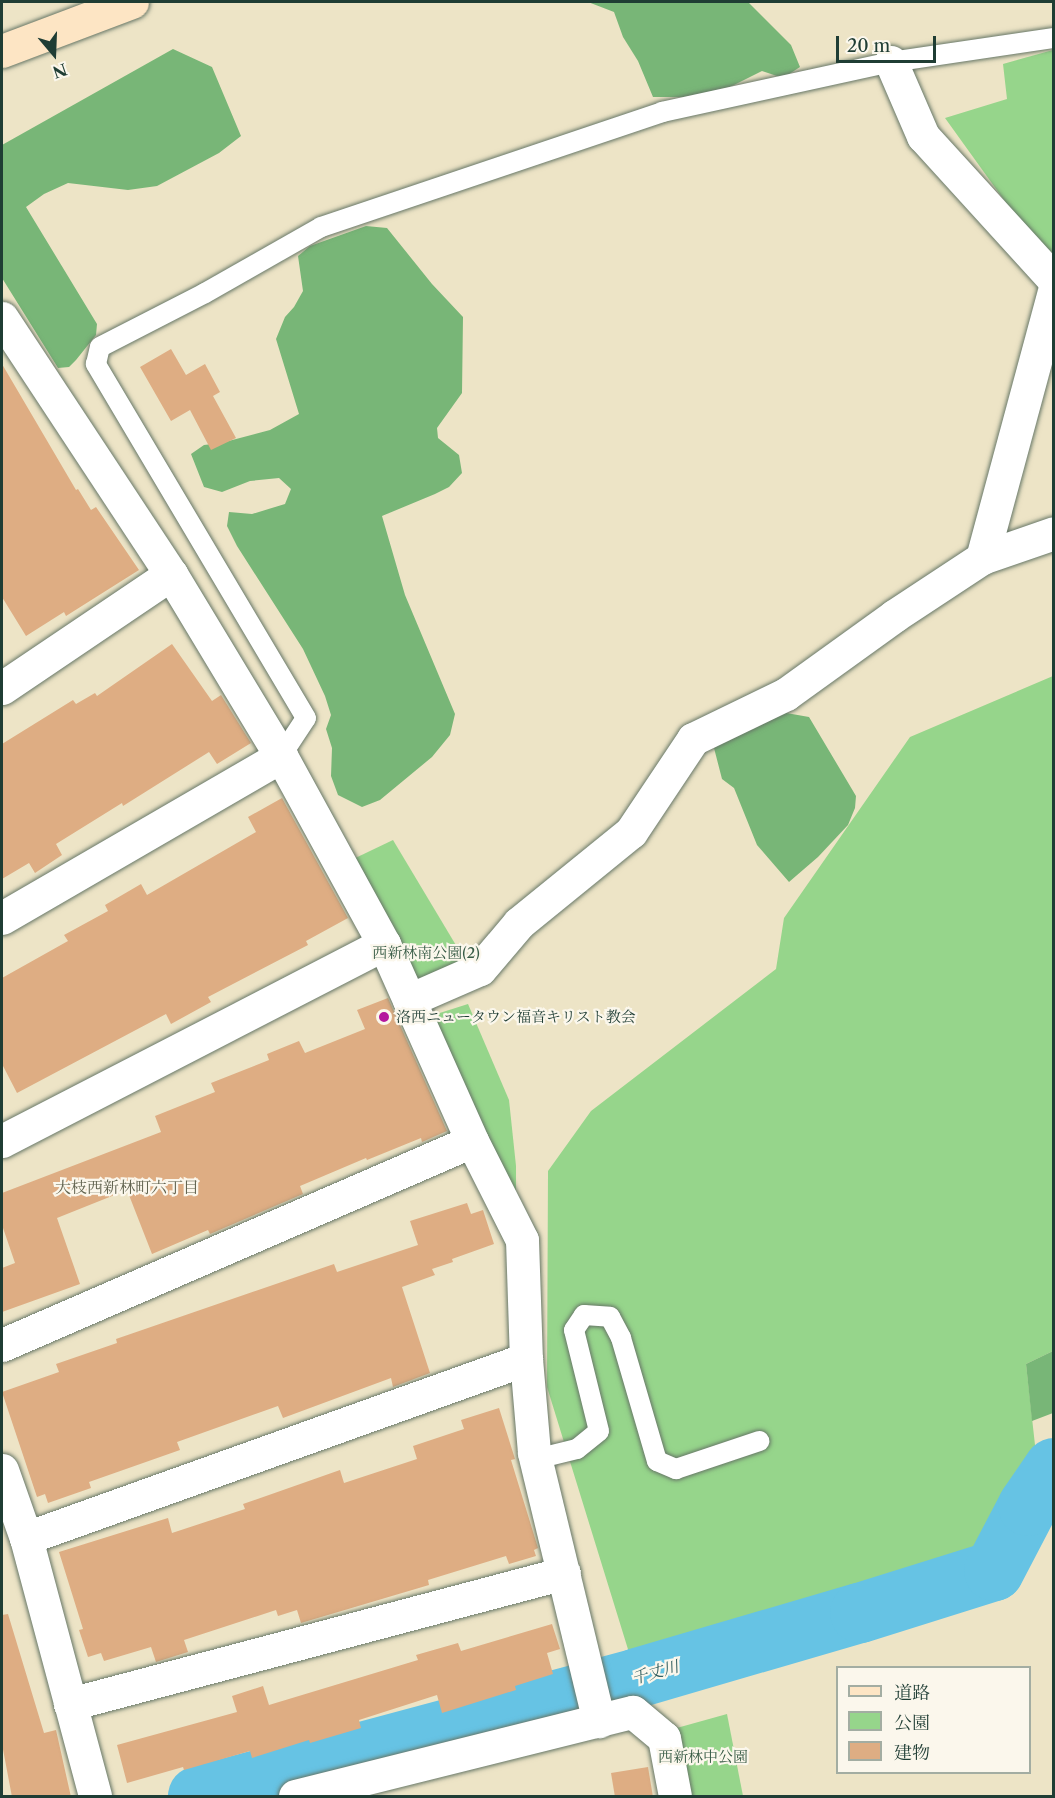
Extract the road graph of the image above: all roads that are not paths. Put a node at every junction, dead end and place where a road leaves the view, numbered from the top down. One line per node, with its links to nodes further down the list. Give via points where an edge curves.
1 (132, 2): 3 (main road)
2 (1053, 38): 4 (lane)
3 (2, 51)
4 (891, 62): 5 (street, via 923,136); 12 (lane, via 662,112 321,227 100,347 96,364 306,718)
5 (1053, 280)
6 (1053, 291): 9 (street)
7 (2, 318): 10 (street)
8 (1053, 533): 9 (street)
9 (982, 558): 15 (street, via 786,694 693,739 631,832 519,923 480,969)
10 (171, 574): 11 (street); 12 (street)
11 (6, 675)
12 (281, 756): 13 (street); 14 (street)
13 (2, 918)
14 (384, 944): 15 (street); 16 (street)
15 (409, 1000): 17 (street)
16 (2, 1141)
17 (472, 1141): 18 (street); 19 (street, via 522,1239)
18 (2, 1345)
19 (526, 1359): 21 (street); 23 (street)
20 (759, 1441): 21 (lane, via 675,1469 657,1461 621,1338 610,1317 584,1315 573,1330 599,1431 578,1449)
21 (536, 1459): 24 (street)
22 (2, 1470): 23 (street)
23 (26, 1538): 25 (street)
24 (564, 1573): 25 (street); 26 (street)
25 (70, 1704): 27 (street)
26 (599, 1721): 28 (street); 29 (street, via 633,1712 664,1738)
27 (94, 1791)
28 (296, 1797)
29 (675, 1797)

